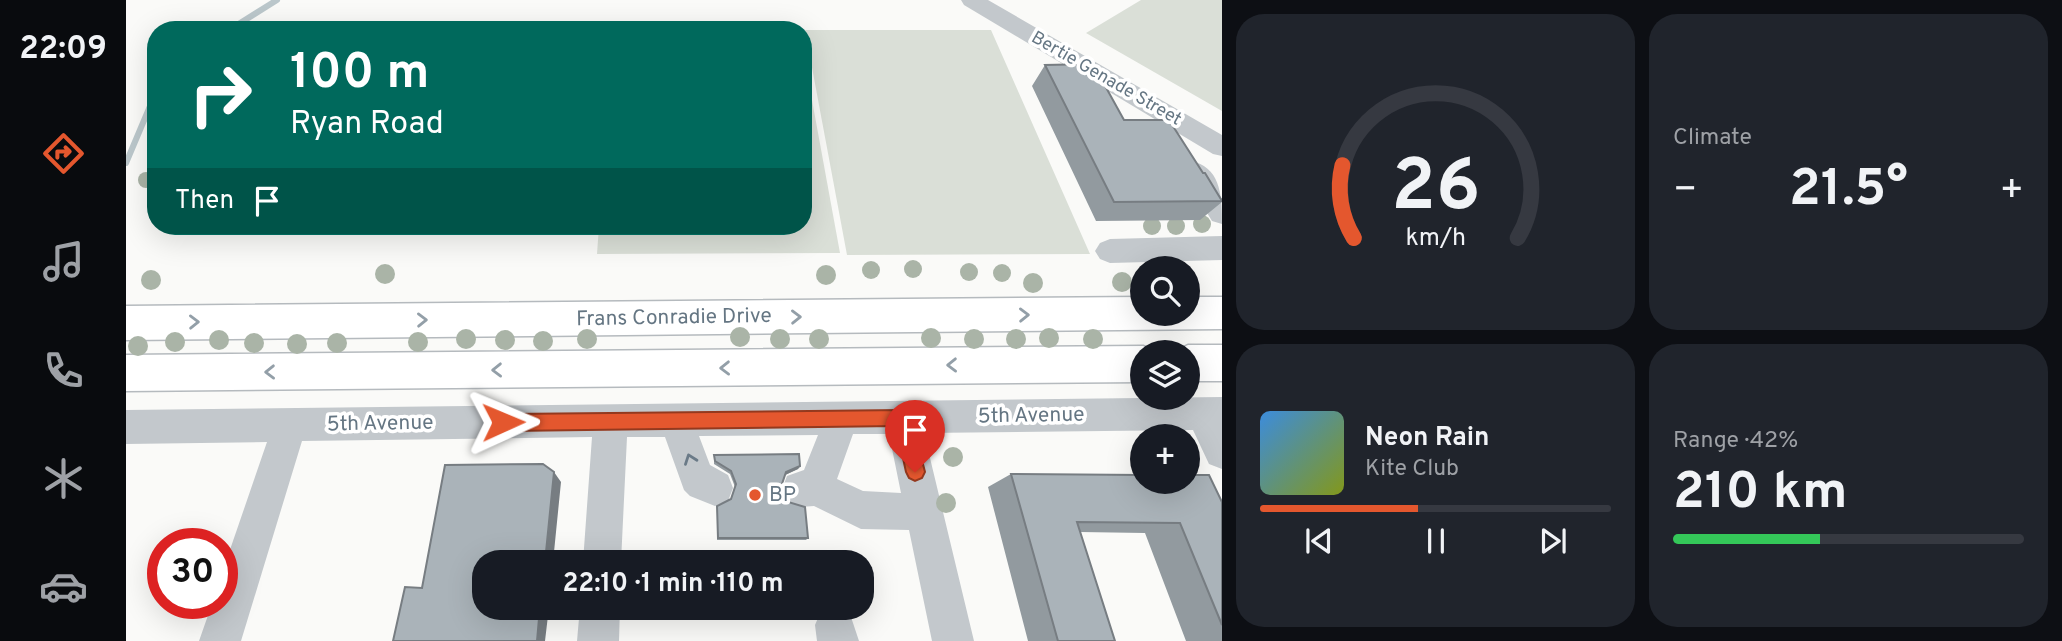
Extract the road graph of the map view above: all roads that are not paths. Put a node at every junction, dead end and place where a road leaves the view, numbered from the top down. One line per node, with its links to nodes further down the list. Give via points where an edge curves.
1 (984, 4): 2 (street, Bertie Genade Street)
2 (1185, 125): 3 (street, Bertie Genade Street); 4 (street, via 1178,134 1179,144)
3 (1222, 147)
4 (1222, 213)
5 (1222, 248): 6 (street)
6 (1110, 251)
7 (1222, 313): 8 (main road, Frans Conradie Drive, one-way to 7)
8 (126, 323)
9 (1200, 363): 10 (main road)
10 (1222, 363)
11 (1130, 364): 12 (main road, one-way to 12)
12 (126, 373)
13 (1213, 413): 15 (street, 5th Avenue); 20 (street)
14 (841, 418): 15 (street, 5th Avenue); 16 (street, 5th Avenue); 22 (street, via 808,489 861,510)
15 (903, 418): 22 (street)
16 (676, 420): 17 (street, 5th Avenue); 21 (street, one-way to 16, via 696,477)
17 (610, 421): 18 (street, 5th Avenue); 23 (street)
18 (290, 425): 19 (street, 5th Avenue); 25 (street)
19 (126, 427)
20 (1222, 452)
21 (715, 488)
22 (925, 512): 27 (street)
23 (603, 550)
24 (599, 620): 26 (street)
25 (220, 641)
26 (598, 641)
27 (953, 641)

